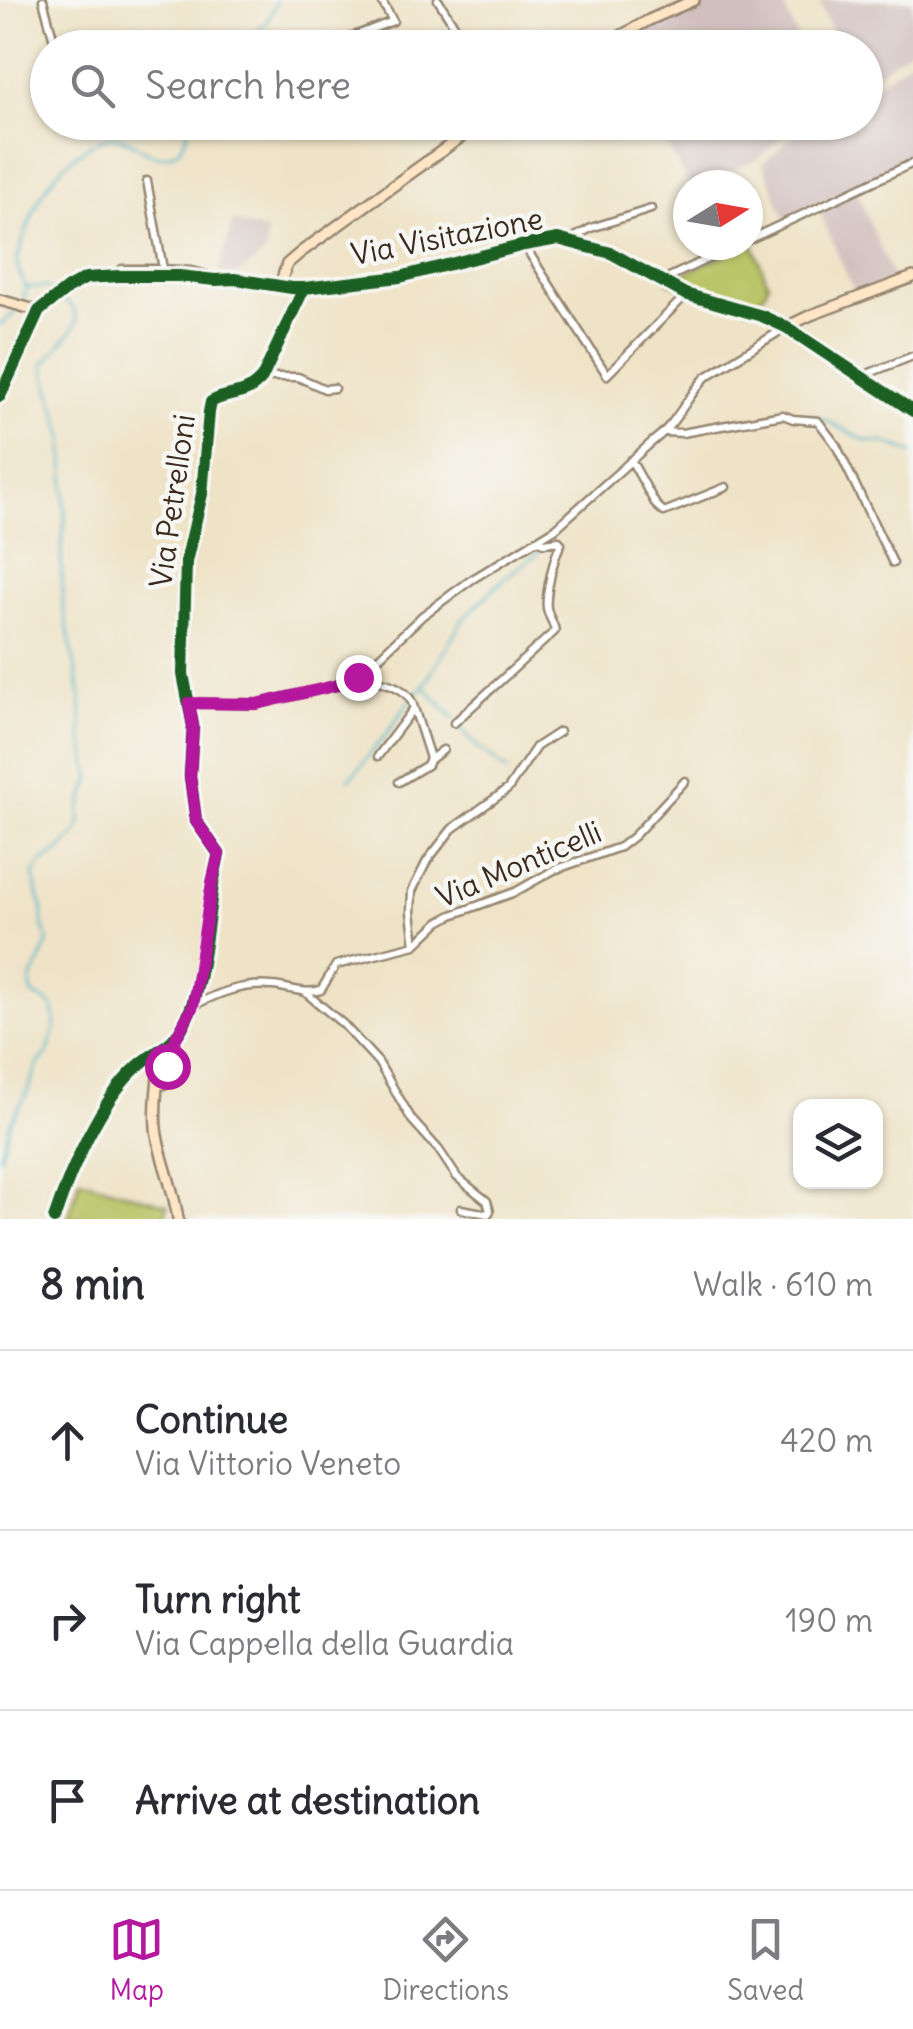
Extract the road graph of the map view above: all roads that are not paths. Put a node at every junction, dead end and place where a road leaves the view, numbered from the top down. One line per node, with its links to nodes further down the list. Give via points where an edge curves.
1 (44, 0): 6 (street)
2 (381, 0): 7 (street, via 393,21)
3 (438, 0): 8 (street)
4 (694, 0): 5 (street)
5 (682, 3): 9 (street)
6 (52, 30)
7 (370, 30)
8 (458, 30)
9 (632, 30)
10 (457, 140): 23 (street, via 301,252 287,264)
11 (913, 163): 14 (street)
12 (147, 181): 19 (street)
13 (651, 209): 15 (street)
14 (763, 233)
15 (567, 242): 16 (street, Via Visitazione); 22 (street, Via Visitazione, via 611,253)
16 (524, 245): 24 (street, Via Visitazione, via 400,276); 25 (street, via 607,375)
17 (705, 260): 22 (street)
18 (122, 269): 19 (street)
19 (164, 270): 21 (street)
20 (913, 277): 28 (street)
21 (223, 280): 23 (street, Via Visitazione); 27 (street, Via Visitazione, via 86,278)
22 (661, 281): 25 (street, Via Visitazione)
23 (280, 286): 24 (street, Via Visitazione)
24 (304, 288): 31 (street)
25 (685, 294): 28 (street, Via Visitazione)
26 (0, 300): 27 (street)
27 (39, 311): 33 (street)
28 (786, 328): 30 (street, Via Visitazione); 35 (street, via 706,378)
29 (913, 356): 30 (street)
30 (862, 376): 34 (street, Via Visitazione)
31 (262, 378): 32 (street, via 298,377); 42 (street, Via Petrelloni, via 251,390 211,402 202,494 186,562 183,674)
32 (334, 388)
33 (0, 396)
34 (913, 412)
35 (666, 432): 36 (street); 39 (street, via 783,415 818,420)
36 (634, 463): 37 (street, via 664,512); 38 (street)
37 (726, 487)
38 (544, 542): 40 (street, via 471,580); 43 (street, via 561,544 547,610 556,631)
39 (894, 563)
40 (358, 677): 41 (street, via 402,690); 42 (street, via 257,704)
41 (412, 702): 46 (street); 47 (street)
42 (189, 703): 52 (street, via 196,821 219,854)
43 (454, 723)
44 (560, 732): 50 (street, via 536,747 508,789 452,829 427,861 412,891)
45 (443, 750): 47 (street)
46 (378, 756)
47 (430, 758): 49 (street)
48 (685, 780): 50 (street, Via Monticelli, via 620,846 452,915)
49 (399, 782)
50 (415, 945): 51 (street, Via Monticelli, via 336,965 321,990)
51 (306, 992): 52 (street, via 253,985); 55 (street, via 378,1062 412,1120 490,1211)
52 (193, 1006): 53 (street)
53 (169, 1044): 54 (street); 54 (street, via 160,1063); 56 (street, via 112,1096)
54 (159, 1141): 57 (street)
55 (461, 1209)
56 (54, 1219)
57 (178, 1219)

